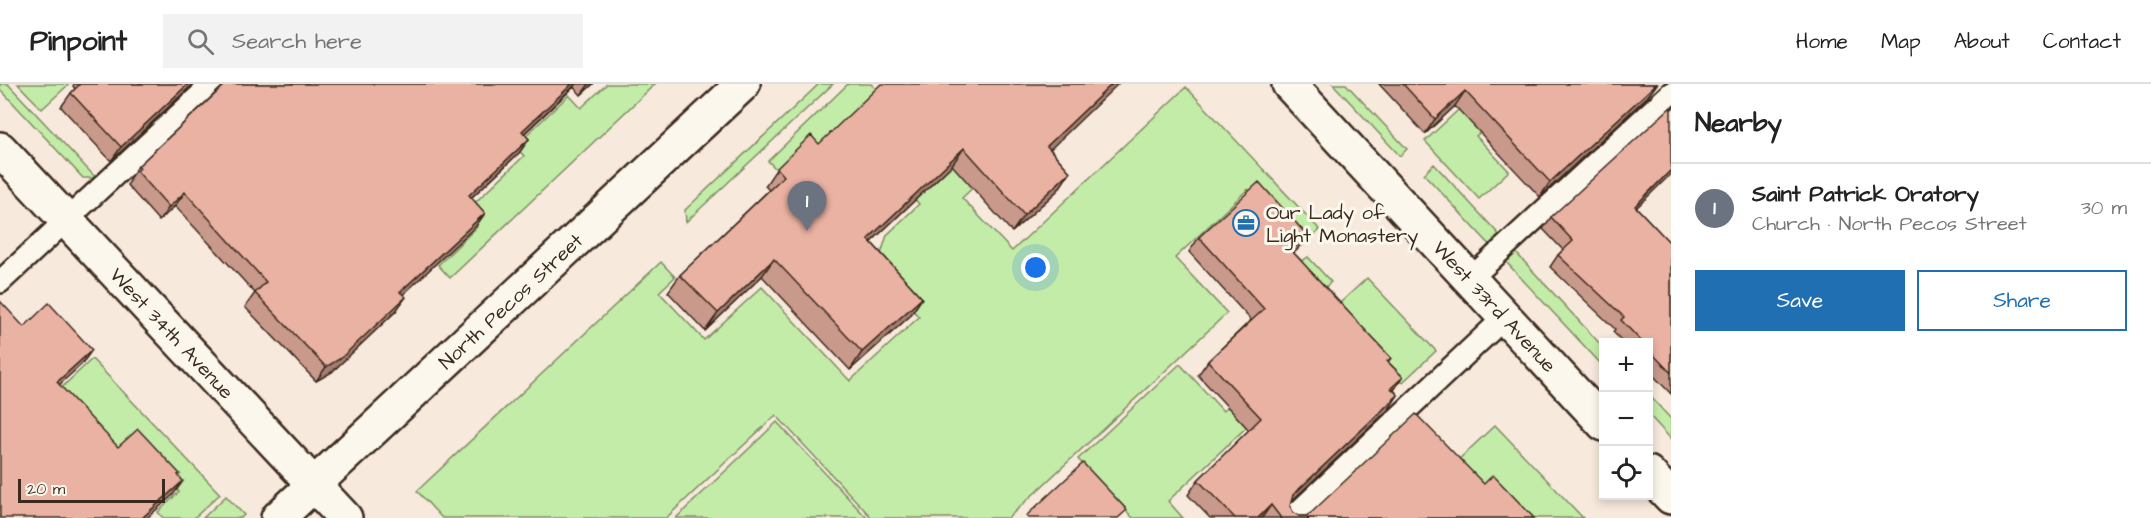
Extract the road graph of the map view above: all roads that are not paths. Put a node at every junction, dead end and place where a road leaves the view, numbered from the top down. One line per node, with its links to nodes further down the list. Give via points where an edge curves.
1 (212, 84): 6 (lane)
2 (743, 84): 12 (street, North Pecos Street)
3 (1289, 84): 7 (street, West 33rd Avenue)
4 (1671, 93): 7 (lane)
5 (0, 149): 6 (street, West 34th Avenue)
6 (67, 220): 8 (lane); 12 (street, West 34th Avenue)
7 (1470, 279): 9 (street, West 33rd Avenue)
8 (0, 282)
9 (1505, 317): 10 (street, West 33rd Avenue); 16 (lane)
10 (1599, 419)
11 (1653, 478): 13 (street)
12 (314, 485): 14 (street, North Pecos Street); 15 (street, West 34th Avenue)
13 (1671, 497)
14 (279, 518)
15 (345, 518)
16 (1292, 518)

